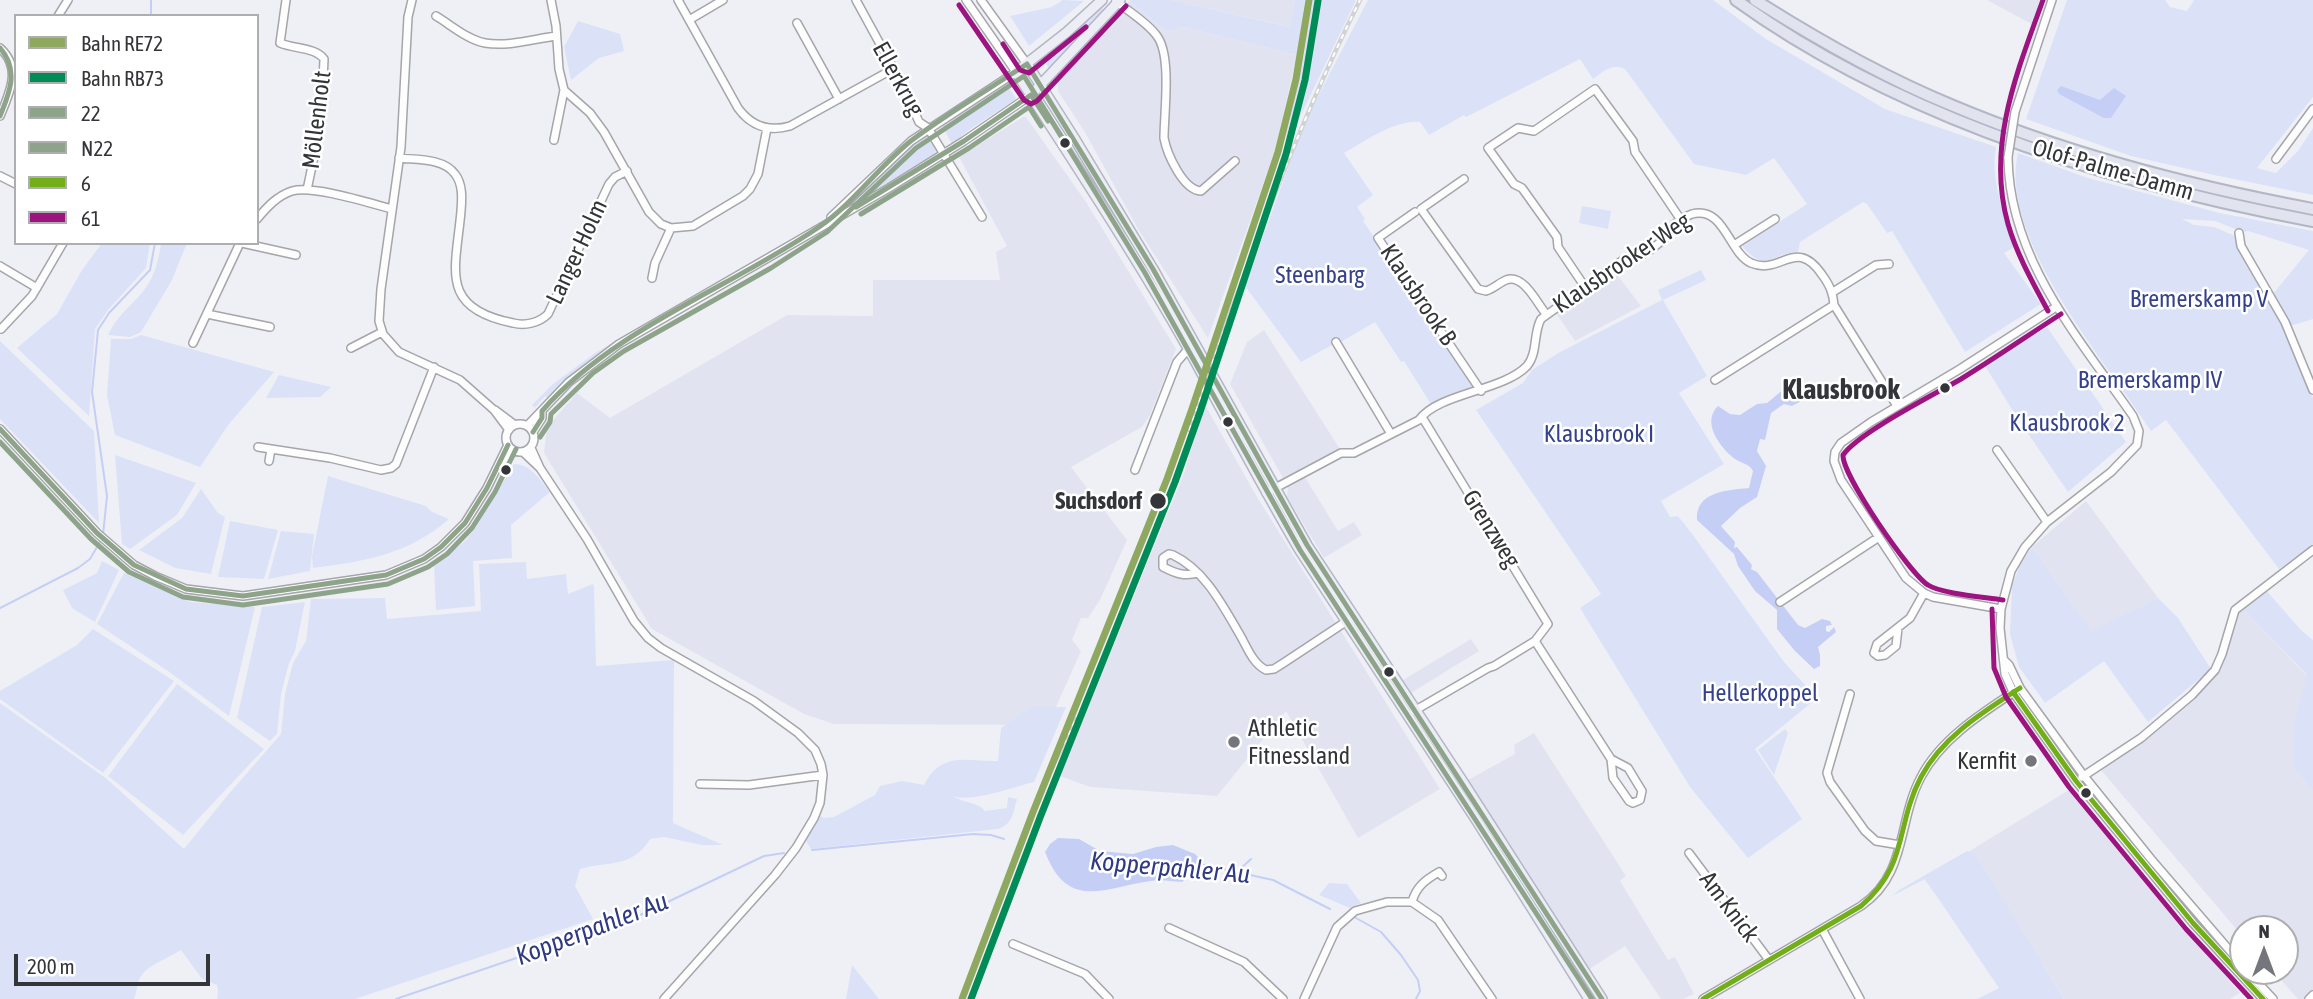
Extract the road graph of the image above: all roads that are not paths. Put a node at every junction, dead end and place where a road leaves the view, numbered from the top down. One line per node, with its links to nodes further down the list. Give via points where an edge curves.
1 (286, 0): 39 (street, Möllenholt, via 280,43 313,51 324,59 321,122)
2 (412, 0): 34 (street)
3 (551, 0): 17 (street)
4 (678, 0): 15 (street)
5 (723, 0): 15 (street)
6 (856, 0): 20 (street, Ellerkrug)
7 (966, 0): 22 (street)
8 (981, 0): 19 (street)
9 (1102, 0): 19 (main road)
10 (1736, 0): 47 (highway, Olof-Palme-Damm, via 1890,90 1986,131 2076,163)
11 (1755, 0): 41 (highway, Olof-Palme-Damm, via 1863,63 1991,121 2127,166)
12 (2052, 0): 63 (street, bridge, via 2015,112 2008,180 2027,251)
13 (1117, 1): 24 (main road); 36 (street, via 1163,45 1164,138 1187,185 1200,191)
14 (436, 16): 17 (street, via 484,43)
15 (689, 20): 30 (street, via 738,108 751,122)
16 (797, 23): 27 (street)
17 (556, 36): 25 (street)
18 (0, 48): 21 (street)
19 (1027, 64): 22 (main road); 24 (main road)
20 (893, 69): 27 (street); 31 (street, Ellerkrug, via 919,121)
21 (14, 71)
22 (1016, 72): 26 (main road); 31 (street)
23 (14, 77): 29 (street)
24 (1041, 84): 26 (main road); 71 (main road)
25 (564, 90): 32 (street); 37 (street, via 590,113)
26 (1031, 95): 33 (street); 71 (main road)
27 (839, 99): 30 (street, via 790,126)
28 (2313, 109): 35 (street)
29 (0, 116)
30 (767, 128): 49 (street, via 758,174 750,189 693,226)
31 (928, 128): 33 (street, Ellerkrug); 48 (street)
32 (554, 140)
33 (944, 154): 44 (street, Ellerkrug); 48 (street)
34 (399, 158): 37 (street, Langer Holm, via 434,162 455,174 461,193 456,286 473,307 518,324 534,323 548,314 609,184); 40 (street)
35 (2276, 159)
36 (1235, 161)
37 (627, 172): 49 (street, via 651,215)
38 (1464, 179): 65 (street, via 1421,209 1478,289 1486,292 1506,280 1516,280)
39 (307, 190): 40 (street); 43 (street, via 282,196)
40 (391, 209): 68 (street, via 379,307)
41 (2313, 209)
42 (1415, 212): 76 (street, Klausbrook B, via 1378,238)
43 (259, 217)
44 (982, 217)
45 (1775, 219): 54 (street)
46 (1681, 220): 54 (street, Klausbrooker Weg, via 1691,214 1710,216); 59 (street, Klausbrooker Weg, via 1668,236); 59 (street, via 1595,89 1534,131 1518,128 1488,148 1557,237 1558,247)
47 (2313, 221)
48 (822, 225): 81 (street, via 619,344 579,373)
49 (671, 228): 58 (street)
50 (2239, 233): 75 (street, via 2241,246 2284,322)
51 (62, 245): 60 (street)
52 (240, 245): 64 (street)
53 (250, 245): 55 (street)
54 (1734, 245): 61 (street, Klausbrooker Weg, via 1757,264 1807,258)
55 (296, 255)
56 (1889, 264): 61 (street, via 1876,265)
57 (0, 265): 60 (street)
58 (652, 278)
59 (1585, 287): 65 (street, Klausbrooker Weg)
60 (37, 288): 67 (street)
61 (1833, 292): 62 (street)
62 (1834, 305): 74 (street); 77 (street)
63 (2056, 307): 77 (street); 92 (street, via 2133,416 2139,437 2117,467)
64 (207, 313): 66 (street); 70 (street)
65 (1546, 314): 76 (street, Klausbrooker Weg, via 1536,327 1528,365)
66 (270, 327)
67 (1, 329)
68 (382, 332): 72 (street); 73 (street, via 399,352)
69 (1336, 342): 82 (street)
70 (194, 343)
71 (1192, 346): 90 (street, via 1177,362); 91 (main road)
72 (351, 348)
73 (434, 367): 79 (street, via 460,380); 85 (street, via 391,468 381,470)
74 (1715, 380)
75 (2313, 390)
76 (1481, 391): 78 (street, Klausbrooker Weg, via 1468,392)
77 (1897, 406): 93 (street, via 1841,443 1835,453 1841,480)
78 (1422, 417): 82 (street, Klausbrooker Weg); 101 (street, Grenzweg, via 1547,619 1548,627)
79 (512, 428): 81 (street); 86 (street, via 506,438)
80 (0, 429): 86 (street, via 125,559 186,589 222,595 263,595 386,575 424,559 457,533 474,511 499,459)
81 (530, 429): 84 (street)
82 (1391, 434): 91 (street, Klausbrooker Weg, via 1354,453 1341,453)
83 (258, 447): 85 (street)
84 (531, 448): 86 (street); 89 (street)
85 (271, 449): 88 (street)
86 (515, 449): 89 (street)
87 (1997, 450): 92 (street)
88 (269, 461)
89 (540, 468): 106 (street, via 648,638 799,733 815,750)
90 (1135, 470)
91 (1270, 491): 99 (main road)
92 (2048, 522): 98 (street, via 2011,571)
93 (1879, 537): 96 (street, via 1906,578); 97 (street)
94 (2313, 550): 107 (street, via 2235,610 2215,670 2192,695 2141,738)
95 (1198, 573): 99 (street, via 1255,662 1266,670)
96 (1924, 593): 98 (street); 100 (street)
97 (1780, 602)
98 (2001, 609): 102 (street, via 2005,674)
99 (1349, 619): 104 (main road)
100 (1899, 628)
101 (1535, 641): 104 (street); 105 (street)
102 (2017, 690): 107 (street); 108 (street); 111 (street, via 1964,729 1928,765 1910,803)
103 (1850, 694): 111 (street, via 1826,773 1865,831 1876,841)
104 (1411, 712): 110 (main road)
105 (1611, 759): 105 (street, via 1613,778 1627,798 1633,803 1640,800 1642,791 1628,768)
106 (822, 775): 109 (street, via 749,785); 121 (street, via 820,803 796,848)
107 (2084, 776): 108 (street); 118 (street)
108 (2076, 781): 130 (street, via 2193,923)
109 (700, 783)
110 (1481, 819): 126 (main road); 127 (main road)
111 (1900, 845): 116 (street, via 1884,886)
112 (1689, 853): 119 (street, Am Knick)
113 (1442, 876): 114 (street, via 1439,872 1428,878 1415,891)
114 (1412, 902): 124 (street, via 1367,905 1336,926); 125 (street, via 1438,920)
115 (1170, 928): 123 (street, via 1244,962)
116 (1822, 929): 119 (street); 129 (street)
117 (1013, 944): 122 (street, via 1085,974)
118 (2229, 950)
119 (1769, 960): 128 (street)
120 (2260, 985): 131 (street)
121 (664, 999)
122 (1110, 999)
123 (1283, 999)
124 (1304, 999)
125 (1492, 999)
126 (1589, 999)
127 (1602, 999)
128 (1703, 999)
129 (1860, 999)
130 (2263, 999)
131 (2273, 999)

